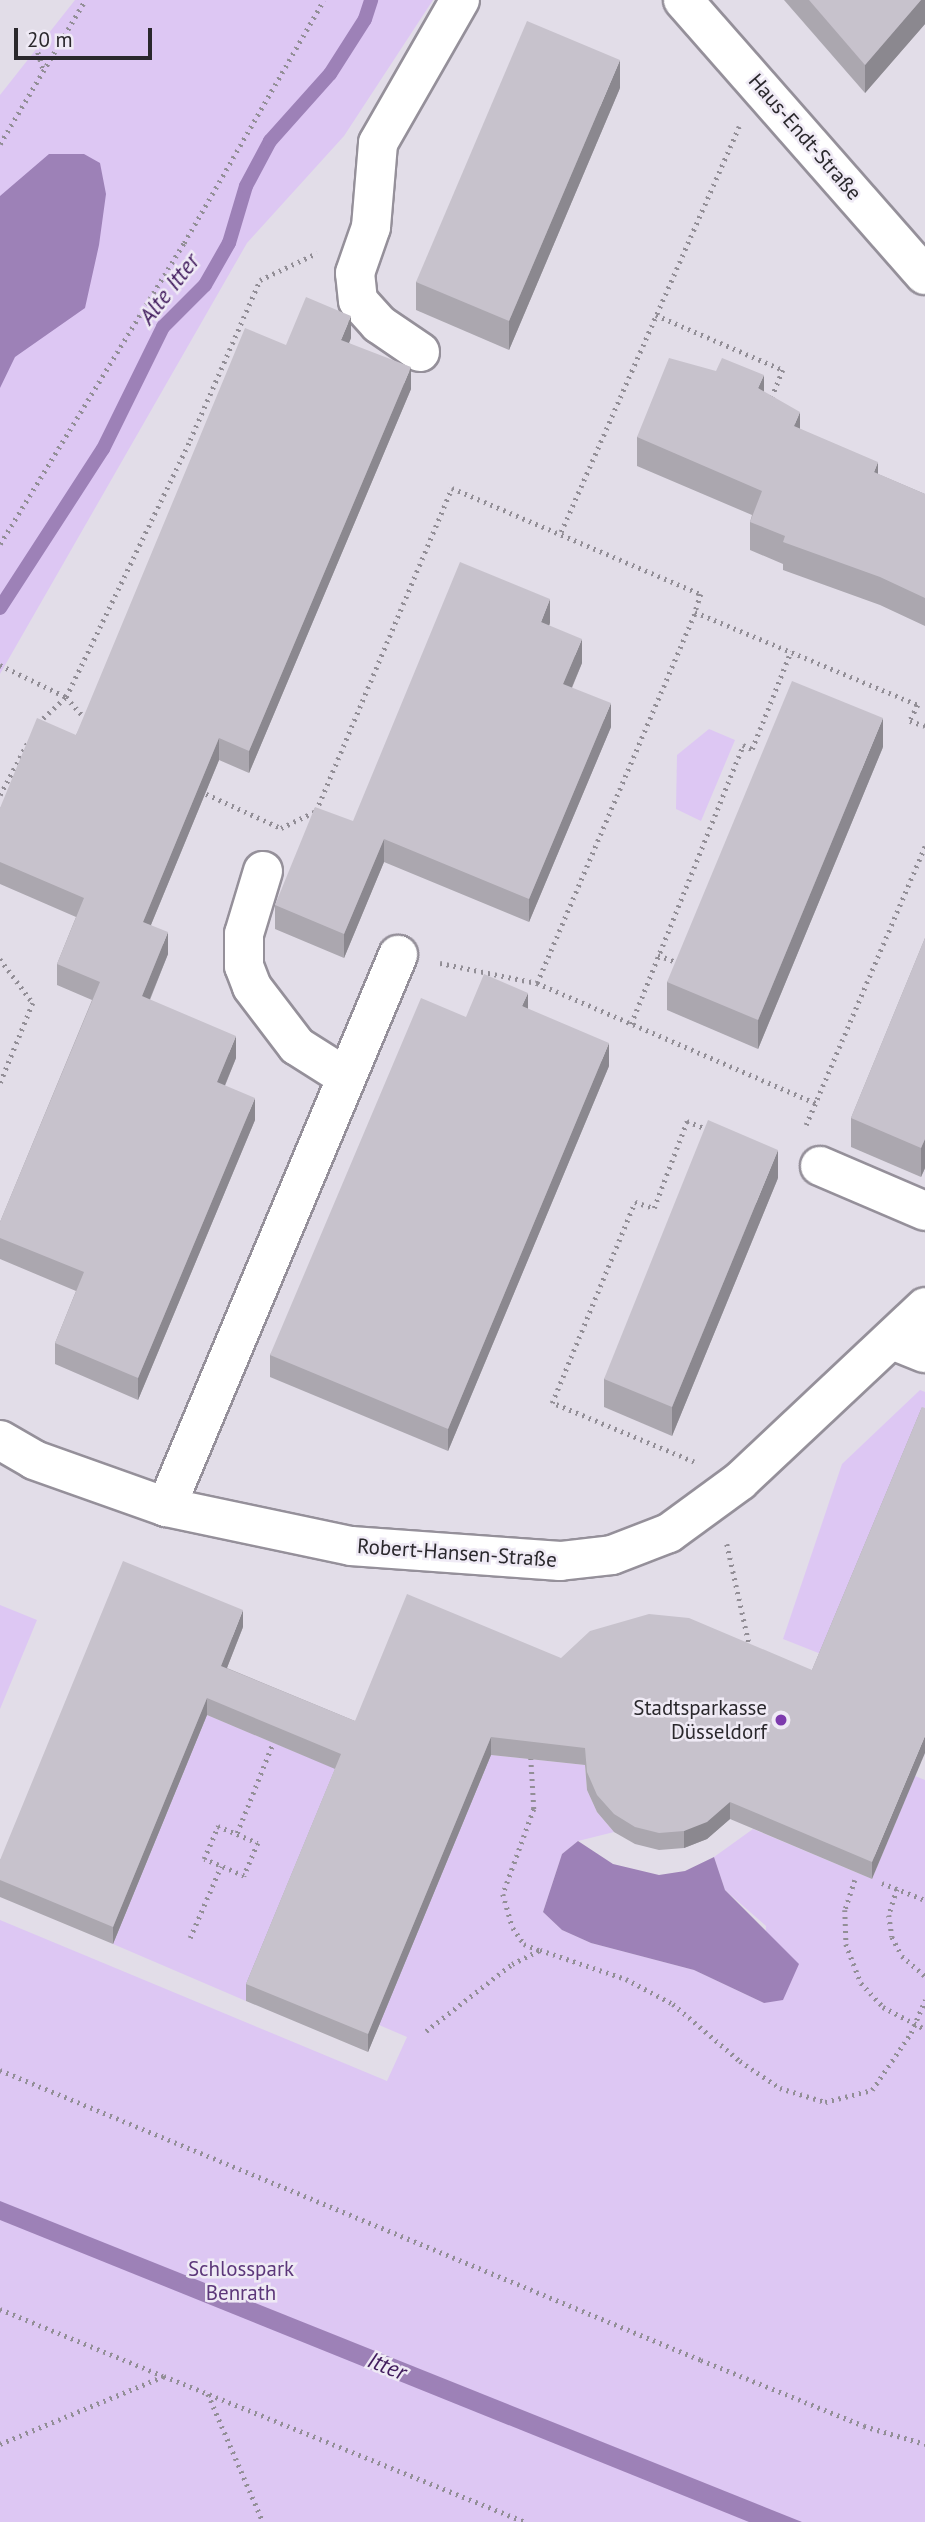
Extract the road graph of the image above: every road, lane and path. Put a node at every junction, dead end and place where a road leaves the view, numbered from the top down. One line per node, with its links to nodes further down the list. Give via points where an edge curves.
1 (85, 0): 6 (path)
2 (324, 0): 15 (path, via 184,243)
3 (460, 0): 9 (street, via 378,143)
4 (683, 0): 7 (street, Haus-Endt-Straße)
5 (34, 39): 6 (path)
6 (43, 69): 8 (path)
7 (758, 82): 10 (street, Haus-Endt-Straße); 11 (path)
8 (0, 144)
9 (371, 227): 12 (street, via 355,273 358,301 379,324); 19 (path, via 260,279 190,440)
10 (925, 275)
11 (656, 314): 13 (path, via 783,370); 14 (path)
12 (420, 352)
13 (769, 405)
14 (561, 532): 16 (path, via 701,594); 22 (path, via 452,488 316,811 281,828)
15 (0, 544)
16 (695, 612): 17 (path); 30 (path)
17 (791, 651): 21 (path, via 918,705 910,721); 27 (path, via 752,749 743,745)
18 (2, 666): 19 (path)
19 (66, 697): 20 (path); 23 (path, via 37,724)
20 (91, 725)
21 (925, 726)
22 (194, 789)
23 (0, 795)
24 (925, 846): 34 (path)
25 (263, 871): 32 (street, via 244,934 244,966 252,988 296,1046)
26 (398, 955): 30 (path); 32 (street)
27 (658, 955): 29 (path); 31 (path)
28 (0, 959): 33 (path, via 33,1003)
29 (678, 963)
30 (537, 983): 31 (path)
31 (631, 1024): 34 (path)
32 (346, 1076): 42 (street)
33 (0, 1084)
34 (816, 1103): 36 (path)
35 (712, 1132): 41 (path, via 687,1121 654,1208 635,1202 552,1403)
36 (810, 1152): 37 (street)
37 (925, 1211)
38 (925, 1307): 39 (street, Robert-Hansen-Straße)
39 (909, 1347): 41 (street, Robert-Hansen-Straße)
40 (0, 1440): 42 (street, Robert-Hansen-Straße, via 34,1460)
41 (728, 1490): 42 (street, Robert-Hansen-Straße, via 669,1533 612,1555 560,1561 351,1546); 43 (path)
42 (166, 1507)
43 (754, 1662)
44 (273, 1743): 46 (path)
45 (531, 1758): 53 (path, via 534,1809 503,1894 513,1928 524,1944)
46 (237, 1833): 47 (path, via 218,1826 204,1859); 47 (path, via 258,1843 244,1876)
47 (221, 1866): 52 (path)
48 (856, 1881): 56 (path, via 845,1910 846,1944 860,1983 883,2007)
49 (882, 1883): 50 (path)
50 (897, 1889): 51 (path); 54 (path, via 890,1915 892,1937 902,1956)
51 (925, 1900)
52 (190, 1938)
53 (540, 1950): 56 (path, via 626,1979 673,2004 780,2088 825,2102 872,2090); 58 (path, via 512,1964)
54 (925, 1976)
55 (925, 2000): 56 (path)
56 (914, 2026): 57 (path)
57 (925, 2029)
58 (426, 2031)
59 (0, 2070): 64 (path, via 864,2426)
60 (0, 2309): 61 (path)
61 (164, 2376): 62 (path); 63 (path)
62 (208, 2394): 65 (path); 66 (path)
63 (0, 2444)
64 (925, 2444)
65 (263, 2522)
66 (526, 2522)

